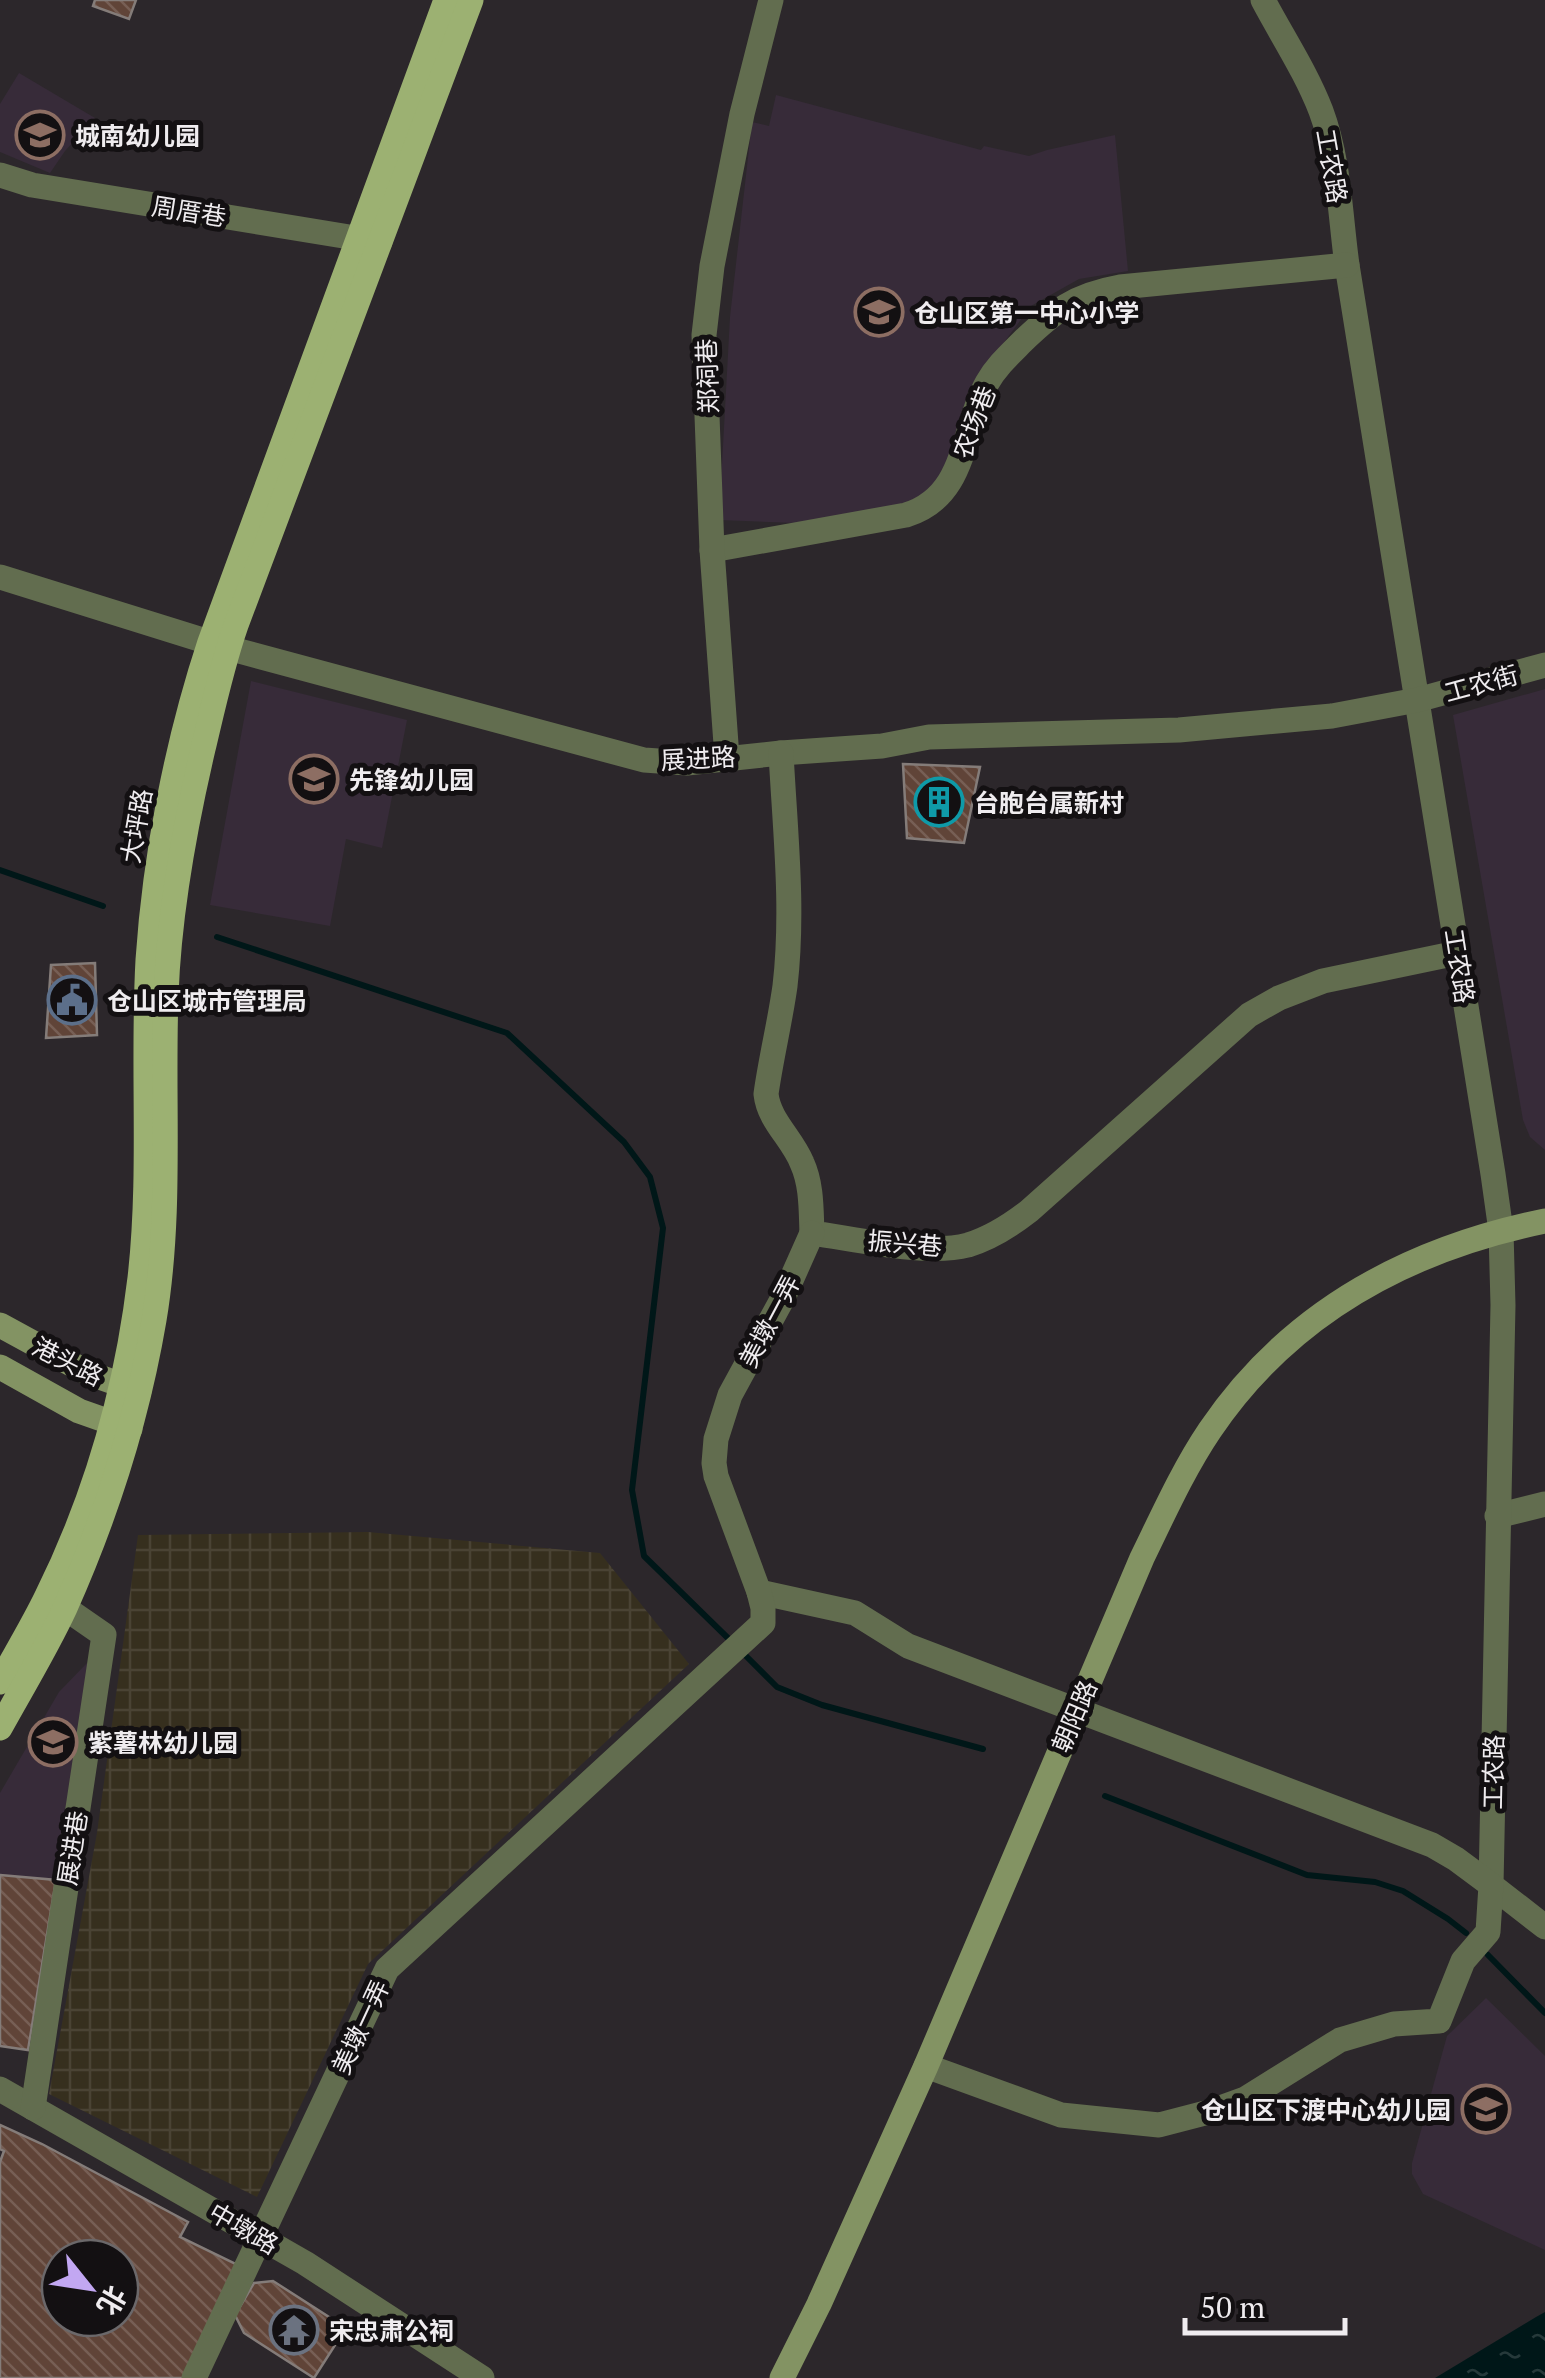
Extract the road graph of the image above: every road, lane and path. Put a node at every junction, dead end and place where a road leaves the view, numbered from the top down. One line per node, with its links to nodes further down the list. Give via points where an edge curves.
1 (446, 0): 6 (main road)
2 (471, 0): 6 (main road)
3 (771, 0): 8 (street, 郑祠巷, via 708,292)
4 (1263, 0): 7 (street, 工农路, via 1321,110)
5 (0, 174): 6 (street, 周厝巷, via 32,185)
6 (368, 240): 10 (main road, 大坪路)
7 (1347, 265): 8 (street, 农场巷, via 1120,287 1071,301 992,374 954,476 928,505); 12 (street, 工农路)
8 (712, 550): 14 (street, 郑祠巷)
9 (0, 577): 10 (street, 展进路)
10 (219, 645): 14 (street, 展进路, via 644,760); 21 (main road, 大坪路, via 186,826 164,899)
11 (1545, 666): 12 (street, 工农街)
12 (1418, 700): 13 (street, 展进路, via 1332,716 1178,730 929,737); 15 (street, 工农路)
13 (781, 752): 14 (street, 展进路); 18 (street, via 790,903 766,1094 772,1117 804,1165)
14 (727, 758)
15 (1458, 953): 17 (street, 工农路); 18 (street, 振兴巷, via 1322,981 1248,1016 1029,1211 994,1234 936,1248)
16 (1545, 1221): 17 (main road, 朝阳路)
17 (1501, 1230): 24 (street, 工农路); 28 (main road, 朝阳路, via 1412,1261 1360,1288 1292,1337 1249,1380 1175,1490)
18 (812, 1233): 25 (street, 美墩一弄, via 730,1395 714,1451 716,1476)
19 (0, 1326): 21 (main road, 港头路)
20 (0, 1367): 22 (main road, 港头路)
21 (130, 1389): 22 (main road, 大坪路)
22 (121, 1427): 26 (main road, via 112,1493); 27 (main road, 大坪路, via 56,1578)
23 (1545, 1504): 24 (street)
24 (1497, 1516): 30 (street, 工农路)
25 (759, 1592): 28 (street, via 855,1613 908,1646); 35 (street, 美墩一弄, via 764,1616 752,1634 387,1969)
26 (65, 1608): 29 (main road); 34 (street, 展进巷, via 104,1635)
27 (0, 1682)
28 (1076, 1711): 30 (street, via 1432,1845); 32 (main road, 朝阳路)
29 (0, 1728)
30 (1491, 1885): 31 (street); 32 (street, 工农路, via 1488,1932 1462,1961 1439,2021 1394,2024 1340,2040 1222,2108 1151,2126 1070,2117)
31 (1545, 1927)
32 (926, 2066): 38 (main road, 朝阳路)
33 (0, 2089): 34 (street, 中墩路)
34 (33, 2108): 35 (street, 中墩路)
35 (260, 2238): 36 (street, 美墩一弄); 37 (street, 中墩路)
36 (194, 2378)
37 (482, 2378)
38 (782, 2378)

